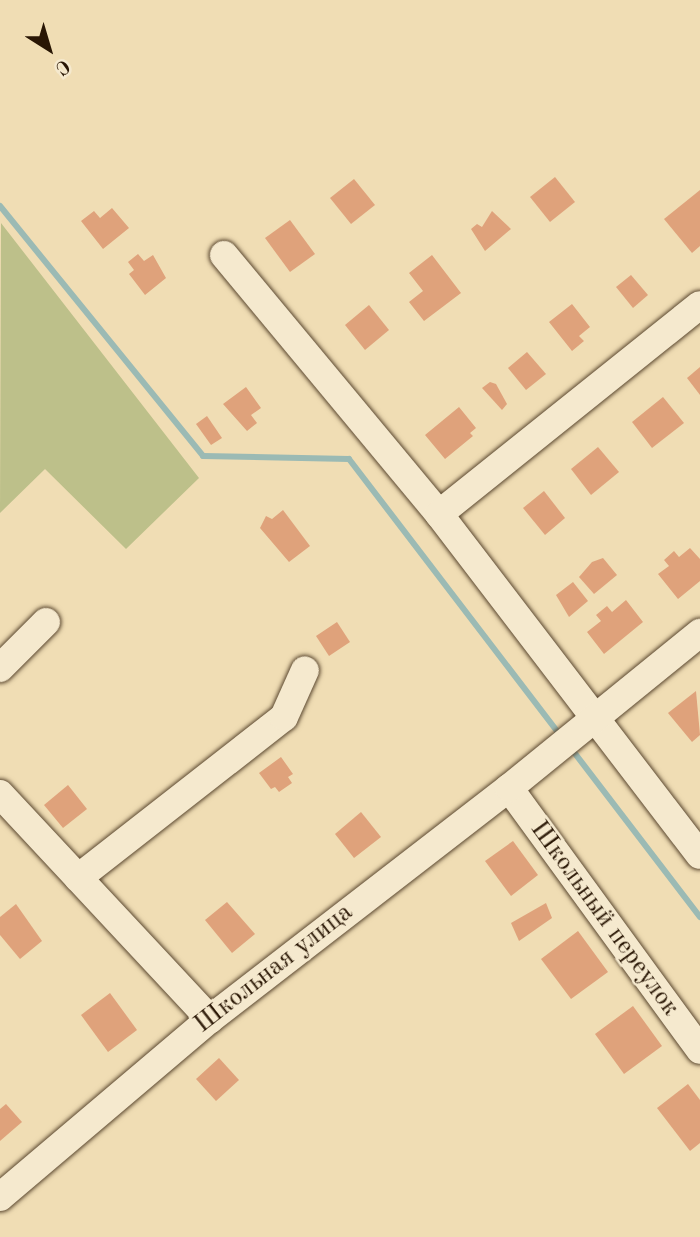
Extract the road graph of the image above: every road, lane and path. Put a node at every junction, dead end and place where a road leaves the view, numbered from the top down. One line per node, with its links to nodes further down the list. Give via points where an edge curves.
1 (224, 255): 3 (street)
2 (700, 305): 3 (street)
3 (439, 514): 8 (street)
4 (46, 622): 6 (street)
5 (700, 633): 8 (street)
6 (0, 668)
7 (305, 670): 12 (street, via 284,717)
8 (587, 724): 9 (street, Школьная улица); 11 (street)
9 (509, 788): 13 (street, Школьная улица); 14 (street, Школьный переулок)
10 (0, 794): 12 (street)
11 (700, 855)
12 (78, 878): 13 (street)
13 (210, 1018): 15 (street, Школьная улица)
14 (700, 1050)
15 (0, 1198)

